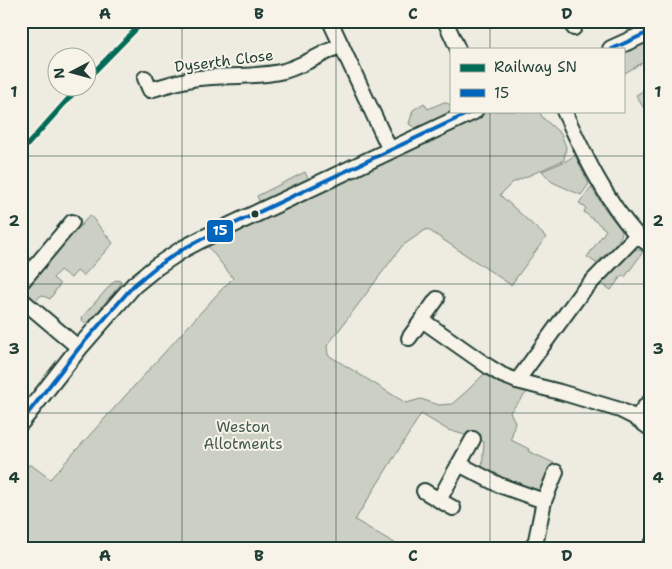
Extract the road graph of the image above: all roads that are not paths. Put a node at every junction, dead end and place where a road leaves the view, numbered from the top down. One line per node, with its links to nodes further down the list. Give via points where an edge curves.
1 (330, 21): 4 (street)
2 (445, 21): 5 (street)
3 (651, 31): 6 (street)
4 (341, 45): 7 (street, Dyserth Close, via 285,71 200,78 150,90); 10 (street)
5 (458, 48)
6 (613, 48)
7 (145, 78)
8 (472, 112): 10 (street)
9 (564, 112): 12 (street, via 608,198)
10 (390, 150): 19 (street, via 183,249 134,285)
11 (72, 222): 14 (street)
12 (637, 235): 13 (street); 20 (street, via 581,293)
13 (651, 246)
14 (21, 283)
15 (437, 299): 17 (street)
16 (21, 300): 19 (street)
17 (422, 320): 18 (street); 20 (street, via 489,367)
18 (409, 338)
19 (79, 348): 23 (street)
20 (517, 381): 22 (street, via 611,407)
21 (647, 404): 22 (street)
22 (636, 418): 24 (street)
23 (21, 422)
24 (651, 428)
25 (473, 439): 26 (street)
26 (459, 464): 29 (street); 30 (street, via 499,485)
27 (556, 472): 30 (street)
28 (424, 491): 29 (street)
29 (439, 500): 31 (street)
30 (544, 501): 32 (street)
31 (453, 508)
32 (532, 548)

